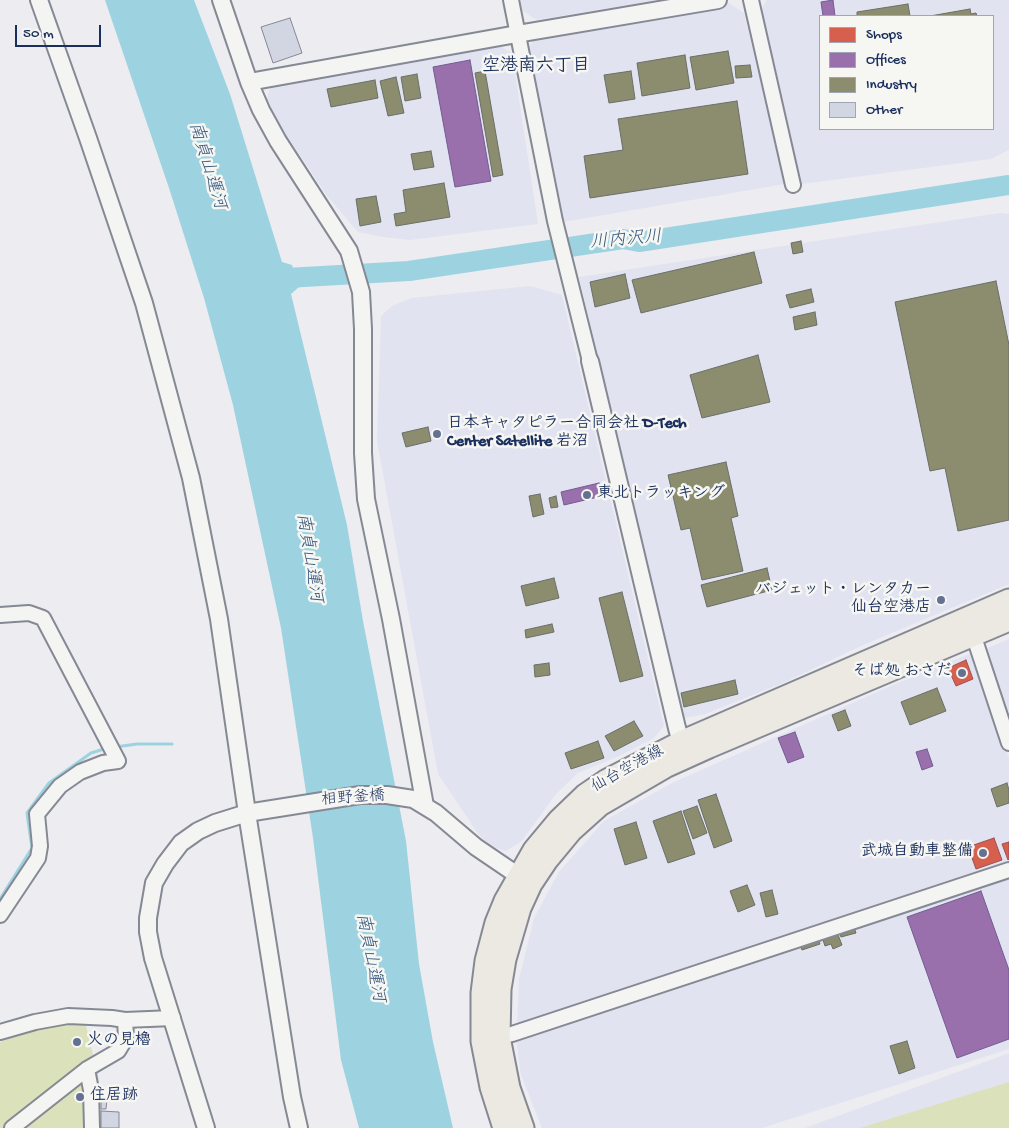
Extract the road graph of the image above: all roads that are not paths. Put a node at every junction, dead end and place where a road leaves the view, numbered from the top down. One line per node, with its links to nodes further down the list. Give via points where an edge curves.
1 (39, 0): 17 (street, via 144,303 191,478 219,619)
2 (222, 0): 7 (street)
3 (512, 0): 6 (street)
4 (718, 0): 6 (street)
5 (750, 0): 8 (street)
6 (517, 34): 7 (street); 9 (street, via 560,240)
7 (249, 82): 16 (street, via 278,141 350,251 361,292 366,499 391,619)
8 (793, 185)
9 (590, 361): 15 (street)
10 (1009, 600): 13 (main road, 仙台空港線)
11 (0, 614): 20 (street, via 29,613 43,618 118,761 80,772 60,786 37,814 38,858)
12 (1009, 620): 13 (main road, 仙台空港線)
13 (971, 627): 14 (street); 15 (main road, 仙台空港線)
14 (1009, 743)
15 (683, 750): 19 (main road, 仙台空港線, via 600,805)
16 (419, 803): 17 (street, 相野釜橋, via 387,794 360,795); 19 (street)
17 (247, 813): 21 (street, 相野釜橋, via 215,823 181,843 154,884 148,932); 29 (street, via 292,1097)
18 (1009, 870): 24 (street)
19 (525, 880): 24 (main road, 仙台空港線)
20 (0, 915)
21 (173, 1018): 22 (street); 28 (street, 相野釜橋)
22 (124, 1020): 23 (street, via 68,1016); 25 (street, via 127,1030 123,1045)
23 (0, 1032)
24 (490, 1039): 30 (main road, 仙台空港線, via 491,1088); 31 (main road, 仙台空港線)
25 (87, 1069): 26 (street); 27 (street)
26 (12, 1128)
27 (92, 1128)
28 (206, 1128)
29 (300, 1128)
30 (504, 1128)
31 (523, 1128)

